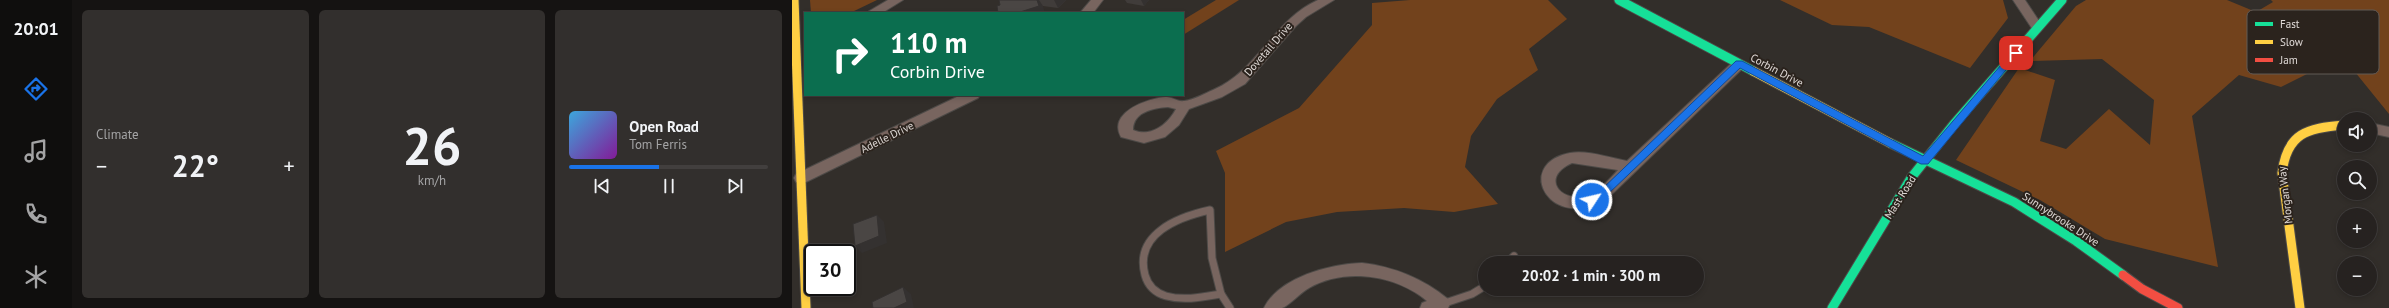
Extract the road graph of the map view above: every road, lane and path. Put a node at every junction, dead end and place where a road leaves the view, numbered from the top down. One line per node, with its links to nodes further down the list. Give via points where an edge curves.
1 (794, 0): 11 (street)
2 (897, 0): 8 (street)
3 (1097, 0): 9 (street)
4 (1328, 0): 14 (street, Dovetail Drive, via 1308,9 1290,22 1246,76 1221,92)
5 (1619, 0): 12 (street, Corbin Drive)
6 (2019, 0): 10 (street)
7 (2062, 0): 10 (street, Mast Road)
8 (874, 12)
9 (1089, 12)
10 (2036, 27): 18 (street, Mast Road)
11 (800, 43): 20 (street)
12 (1739, 64): 18 (street, Corbin Drive); 19 (street)
13 (971, 96): 20 (street, Adelle Drive)
14 (1184, 106)
15 (2337, 126): 29 (street, Morgan Way, via 2306,131 2296,136 2284,152 2282,173)
16 (2377, 129): 17 (street)
17 (2389, 132)
18 (1924, 161): 27 (street, Mast Road, via 1911,178); 28 (street, Sunnybrooke Drive, via 2014,202 2076,241 2142,289)
19 (1630, 167): 19 (street, via 1590,159 1571,158 1559,161 1547,179 1548,190 1555,198 1566,203 1579,204 1592,200 1604,192)
20 (801, 178): 24 (street)
21 (1478, 290): 23 (lane)
22 (1222, 294): 22 (lane, via 1212,258 1210,210 1182,216 1157,234 1147,245 1144,258 1145,276 1150,286 1159,293 1191,298); 25 (lane)
23 (1435, 306): 26 (street, via 1427,290 1390,273 1368,269 1328,273 1307,281)
24 (806, 308)
25 (1230, 308)
26 (1272, 308)
27 (1832, 308)
28 (2178, 308)
29 (2300, 308)

